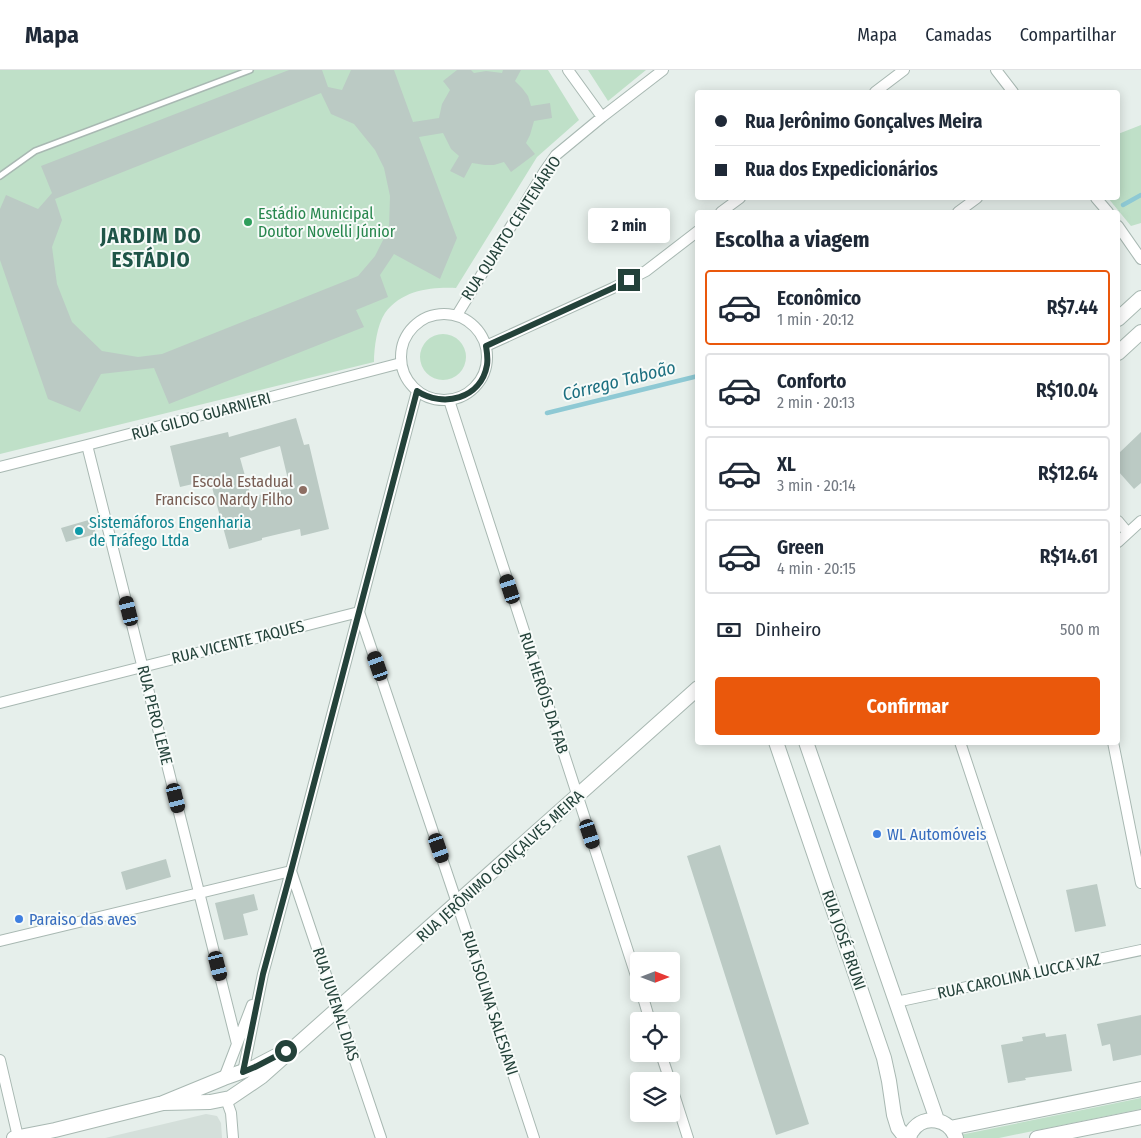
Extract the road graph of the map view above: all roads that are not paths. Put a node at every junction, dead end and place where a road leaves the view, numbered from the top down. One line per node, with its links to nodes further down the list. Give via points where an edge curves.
1 (250, 70): 9 (lane, via 35,151)
2 (568, 70): 8 (street)
3 (663, 70): 8 (street, RUA QUARTO CENTENÁRIO)
4 (904, 70): 6 (street)
5 (996, 70): 7 (street)
6 (878, 90)
7 (1011, 90)
8 (602, 117): 20 (street, RUA QUARTO CENTENÁRIO, via 556,155)
9 (0, 176)
10 (737, 200): 13 (street)
11 (974, 200): 14 (street)
12 (1098, 200): 15 (street)
13 (724, 210)
14 (961, 210)
15 (1106, 210)
16 (1120, 229): 18 (street)
17 (695, 233): 23 (street, via 646,271)
18 (1141, 259)
19 (1141, 298): 21 (street)
20 (457, 315): 23 (street, via 476,326); 25 (street, via 444,313 420,320 404,339)
21 (1120, 316)
22 (1141, 332): 24 (street)
23 (486, 346): 27 (street, via 488,356 480,381 469,393)
24 (1120, 351)
25 (401, 363): 26 (street, via 409,383); 28 (street, RUA GILDO GUARNIERI)
26 (417, 391): 27 (street, via 432,399); 34 (street)
27 (449, 400): 42 (street, RUA HERÓIS DA FAB)
28 (87, 445): 29 (street, RUA GILDO GUARNIERI); 35 (street, RUA PERO LEME)
29 (0, 467)
30 (1141, 521): 32 (street)
31 (1120, 524): 32 (street)
32 (1128, 533): 33 (street)
33 (1120, 540)
34 (359, 612): 35 (street, RUA VICENTE TAQUES); 43 (street); 46 (street, RUA ISOLINA SALESIANI)
35 (143, 666): 37 (street, RUA VICENTE TAQUES); 45 (street, RUA PERO LEME)
36 (695, 691): 42 (street, RUA JERÔNIMO GONÇALVES MEIRA)
37 (0, 703)
38 (777, 745): 73 (street, RUA JOSÉ BRUNI, via 884,1058 898,1128)
39 (807, 745): 52 (street, RUA JOSÉ BRUNI)
40 (961, 745): 50 (street)
41 (1115, 745): 44 (street)
42 (578, 796): 46 (street, RUA JERÔNIMO GONÇALVES MEIRA); 49 (street, RUA HERÓIS DA FAB)
43 (291, 871): 45 (street); 51 (street); 53 (street, RUA JUVENAL DIAS)
44 (1141, 883)
45 (200, 893): 47 (street); 55 (street, RUA PERO LEME)
46 (457, 903): 53 (street, RUA JERÔNIMO GONÇALVES MEIRA); 71 (street, RUA ISOLINA SALESIANI)
47 (0, 941)
48 (1141, 950): 50 (street, RUA CAROLINA LUCCA VAZ)
49 (630, 957)
50 (1036, 972): 52 (street, RUA CAROLINA LUCCA VAZ)
51 (263, 974): 55 (street); 57 (street)
52 (896, 1002): 64 (street, RUA JOSÉ BRUNI)
53 (338, 1010): 54 (street, RUA JERÔNIMO GONÇALVES MEIRA); 70 (street, RUA JUVENAL DIAS)
54 (301, 1042): 57 (street, RUA JERÔNIMO GONÇALVES MEIRA); 60 (street, RUA JERÔNIMO GONÇALVES MEIRA, via 261,1077)
55 (237, 1044): 58 (street)
56 (0, 1060): 67 (street)
57 (243, 1072): 58 (street, RUA JERÔNIMO GONÇALVES MEIRA); 60 (street)
58 (224, 1078): 60 (street, via 222,1093); 61 (street, RUA JERÔNIMO GONÇALVES MEIRA)
59 (1141, 1089): 66 (street)
60 (231, 1097): 61 (street, RUA JERÔNIMO GONÇALVES MEIRA, via 210,1102); 69 (street)
61 (163, 1104): 65 (street, RUA JERÔNIMO GONÇALVES MEIRA)
62 (680, 1113): 72 (street)
63 (1141, 1117): 74 (street)
64 (937, 1120): 66 (street); 73 (street, via 918,1124)
65 (55, 1130): 67 (street, RUA JERÔNIMO GONÇALVES MEIRA); 68 (street, RUA JERÔNIMO GONÇALVES MEIRA)
66 (953, 1133)
67 (17, 1138)
68 (44, 1138)
69 (233, 1138)
70 (381, 1138)
71 (534, 1138)
72 (688, 1138)
73 (907, 1138)
74 (1038, 1138)

